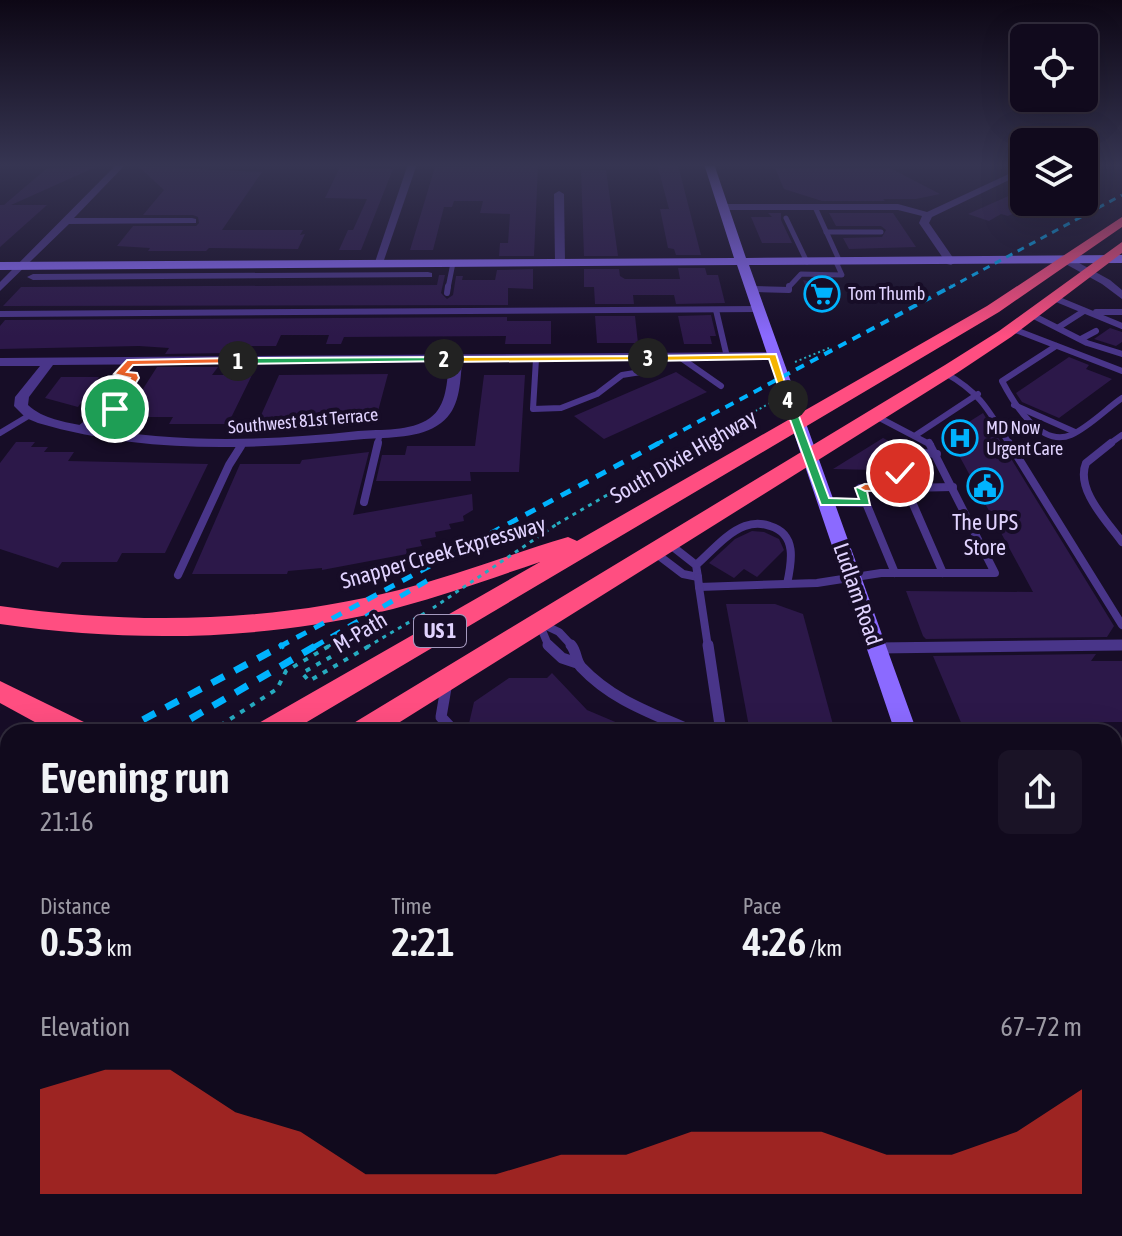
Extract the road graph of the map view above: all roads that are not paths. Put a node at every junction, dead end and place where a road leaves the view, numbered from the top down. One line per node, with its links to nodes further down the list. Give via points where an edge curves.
1 (65, 221): 23 (street)
2 (393, 222): 19 (street)
3 (559, 222): 15 (street)
4 (728, 222): 16 (street, Ludlam Road)
5 (787, 222): 24 (lane)
6 (821, 222): 9 (lane)
7 (925, 222): 18 (street)
8 (1121, 222): 14 (highway, South Dixie Highway / US 1)
9 (826, 232): 10 (lane); 17 (lane)
10 (881, 232)
11 (1122, 246): 12 (highway, US 1)
12 (1105, 259): 13 (street); 14 (street); 26 (highway, US 1)
13 (1122, 259)
14 (1066, 260): 18 (street); 26 (street); 68 (highway, South Dixie Highway / US 1)
15 (560, 262): 16 (street); 20 (street)
16 (741, 262): 24 (street); 31 (street, Ludlam Road)
17 (838, 262): 18 (street); 24 (street)
18 (951, 262)
19 (378, 263): 21 (street); 25 (street)
20 (453, 263): 25 (street); 32 (lane)
21 (94, 265): 23 (street); 29 (street)
22 (0, 266): 23 (street)
23 (23, 266): 30 (street)
24 (801, 266): 31 (lane, via 789,290)
25 (398, 269): 27 (street); 29 (street)
26 (1088, 272): 33 (street); 34 (highway, US 1)
27 (428, 275)
28 (33, 277): 29 (street)
29 (84, 277)
30 (0, 288)
31 (751, 289): 35 (street, Ludlam Road)
32 (447, 293)
33 (1122, 296)
34 (1054, 298): 37 (lane); 40 (highway, US 1)
35 (758, 309): 36 (lane); 50 (street, Ludlam Road)
36 (716, 310): 39 (lane); 51 (lane)
37 (1087, 312): 38 (lane); 41 (lane); 44 (lane)
38 (1122, 312)
39 (0, 314)
40 (1032, 315): 44 (lane); 45 (highway, US 1)
41 (1097, 316): 42 (lane); 46 (lane)
42 (1111, 321): 43 (lane); 47 (lane)
43 (1122, 326)
44 (1059, 327): 46 (lane)
45 (1013, 329): 48 (lane); 60 (highway, US 1)
46 (1070, 333): 47 (lane)
47 (1081, 339): 49 (lane)
48 (1056, 346): 59 (lane); 64 (lane, via 1002,381 1016,408 1070,435)
49 (1122, 354)
50 (773, 356): 51 (street); 68 (street, Ludlam Road)
51 (727, 357): 53 (street)
52 (660, 358): 53 (street); 55 (street); 55 (lane, via 641,372 622,375 597,394 561,408 533,409)
53 (681, 358): 62 (lane)
54 (456, 359): 55 (street); 58 (street); 71 (street, Southwest 81st Terrace, via 451,400 438,419)
55 (536, 359)
56 (0, 362): 57 (street)
57 (49, 362): 58 (street); 66 (street, via 22,397 21,406)
58 (130, 362): 61 (lane)
59 (1122, 371)
60 (945, 373): 63 (lane); 67 (highway, US 1)
61 (119, 374): 65 (lane); 65 (lane, via 134,378 115,409)
62 (721, 386)
63 (978, 394): 72 (lane); 94 (lane)
64 (1122, 398)
65 (92, 412): 69 (lane, via 93,418)
66 (30, 415): 69 (street, Southwest 81st Terrace); 70 (lane)
67 (874, 415): 72 (lane); 76 (highway, US 1)
68 (797, 424): 76 (street, Ludlam Road); 82 (highway, South Dixie Highway / US 1)
69 (79, 429): 74 (street, Southwest 81st Terrace, via 154,442)
70 (0, 433)
71 (380, 434): 74 (street, Southwest 81st Terrace); 79 (lane)
72 (916, 435): 75 (lane)
73 (1122, 435): 83 (lane, via 1086,463 1082,476)
74 (241, 446): 88 (lane)
75 (937, 454): 77 (lane); 78 (lane, via 922,453 899,467)
76 (808, 457): 80 (street, Ludlam Road); 84 (highway, US 1)
77 (953, 487): 78 (lane); 87 (lane, via 995,573)
78 (906, 488): 81 (lane, via 860,488); 87 (lane)
79 (364, 502)
80 (825, 502): 81 (lane); 89 (street, Ludlam Road)
81 (866, 503): 86 (lane)
82 (612, 531): 92 (highway, Snapper Creek Expressway, via 436,588 300,617 158,627); 102 (highway, South Dixie Highway / US 1)
83 (1122, 542)
84 (661, 547): 85 (lane); 90 (lane, via 683,574); 93 (highway, US 1)
85 (696, 565): 90 (lane); 91 (lane, via 747,524 764,524 790,541 793,560)
86 (895, 573): 87 (lane); 89 (lane)
87 (943, 573)
88 (178, 575)
89 (852, 578): 91 (lane); 96 (street, Ludlam Road)
90 (699, 582): 91 (lane); 107 (lane)
91 (787, 584)
92 (0, 615)
93 (539, 623): 97 (lane, via 559,632 575,649); 97 (lane, via 545,644 562,660); 98 (highway, US 1)
94 (1122, 625)
95 (1122, 645): 96 (lane)
96 (877, 648): 108 (street, Ludlam Road)
97 (577, 663): 106 (lane, via 611,695)
98 (447, 678): 100 (highway, US 1); 105 (lane, via 441,717)
99 (0, 691): 101 (highway)
100 (388, 716): 103 (highway); 104 (highway, US 1)
101 (63, 724)
102 (281, 724)
103 (363, 724)
104 (375, 724)
105 (445, 724)
106 (676, 724)
107 (720, 724)
108 (903, 724)

